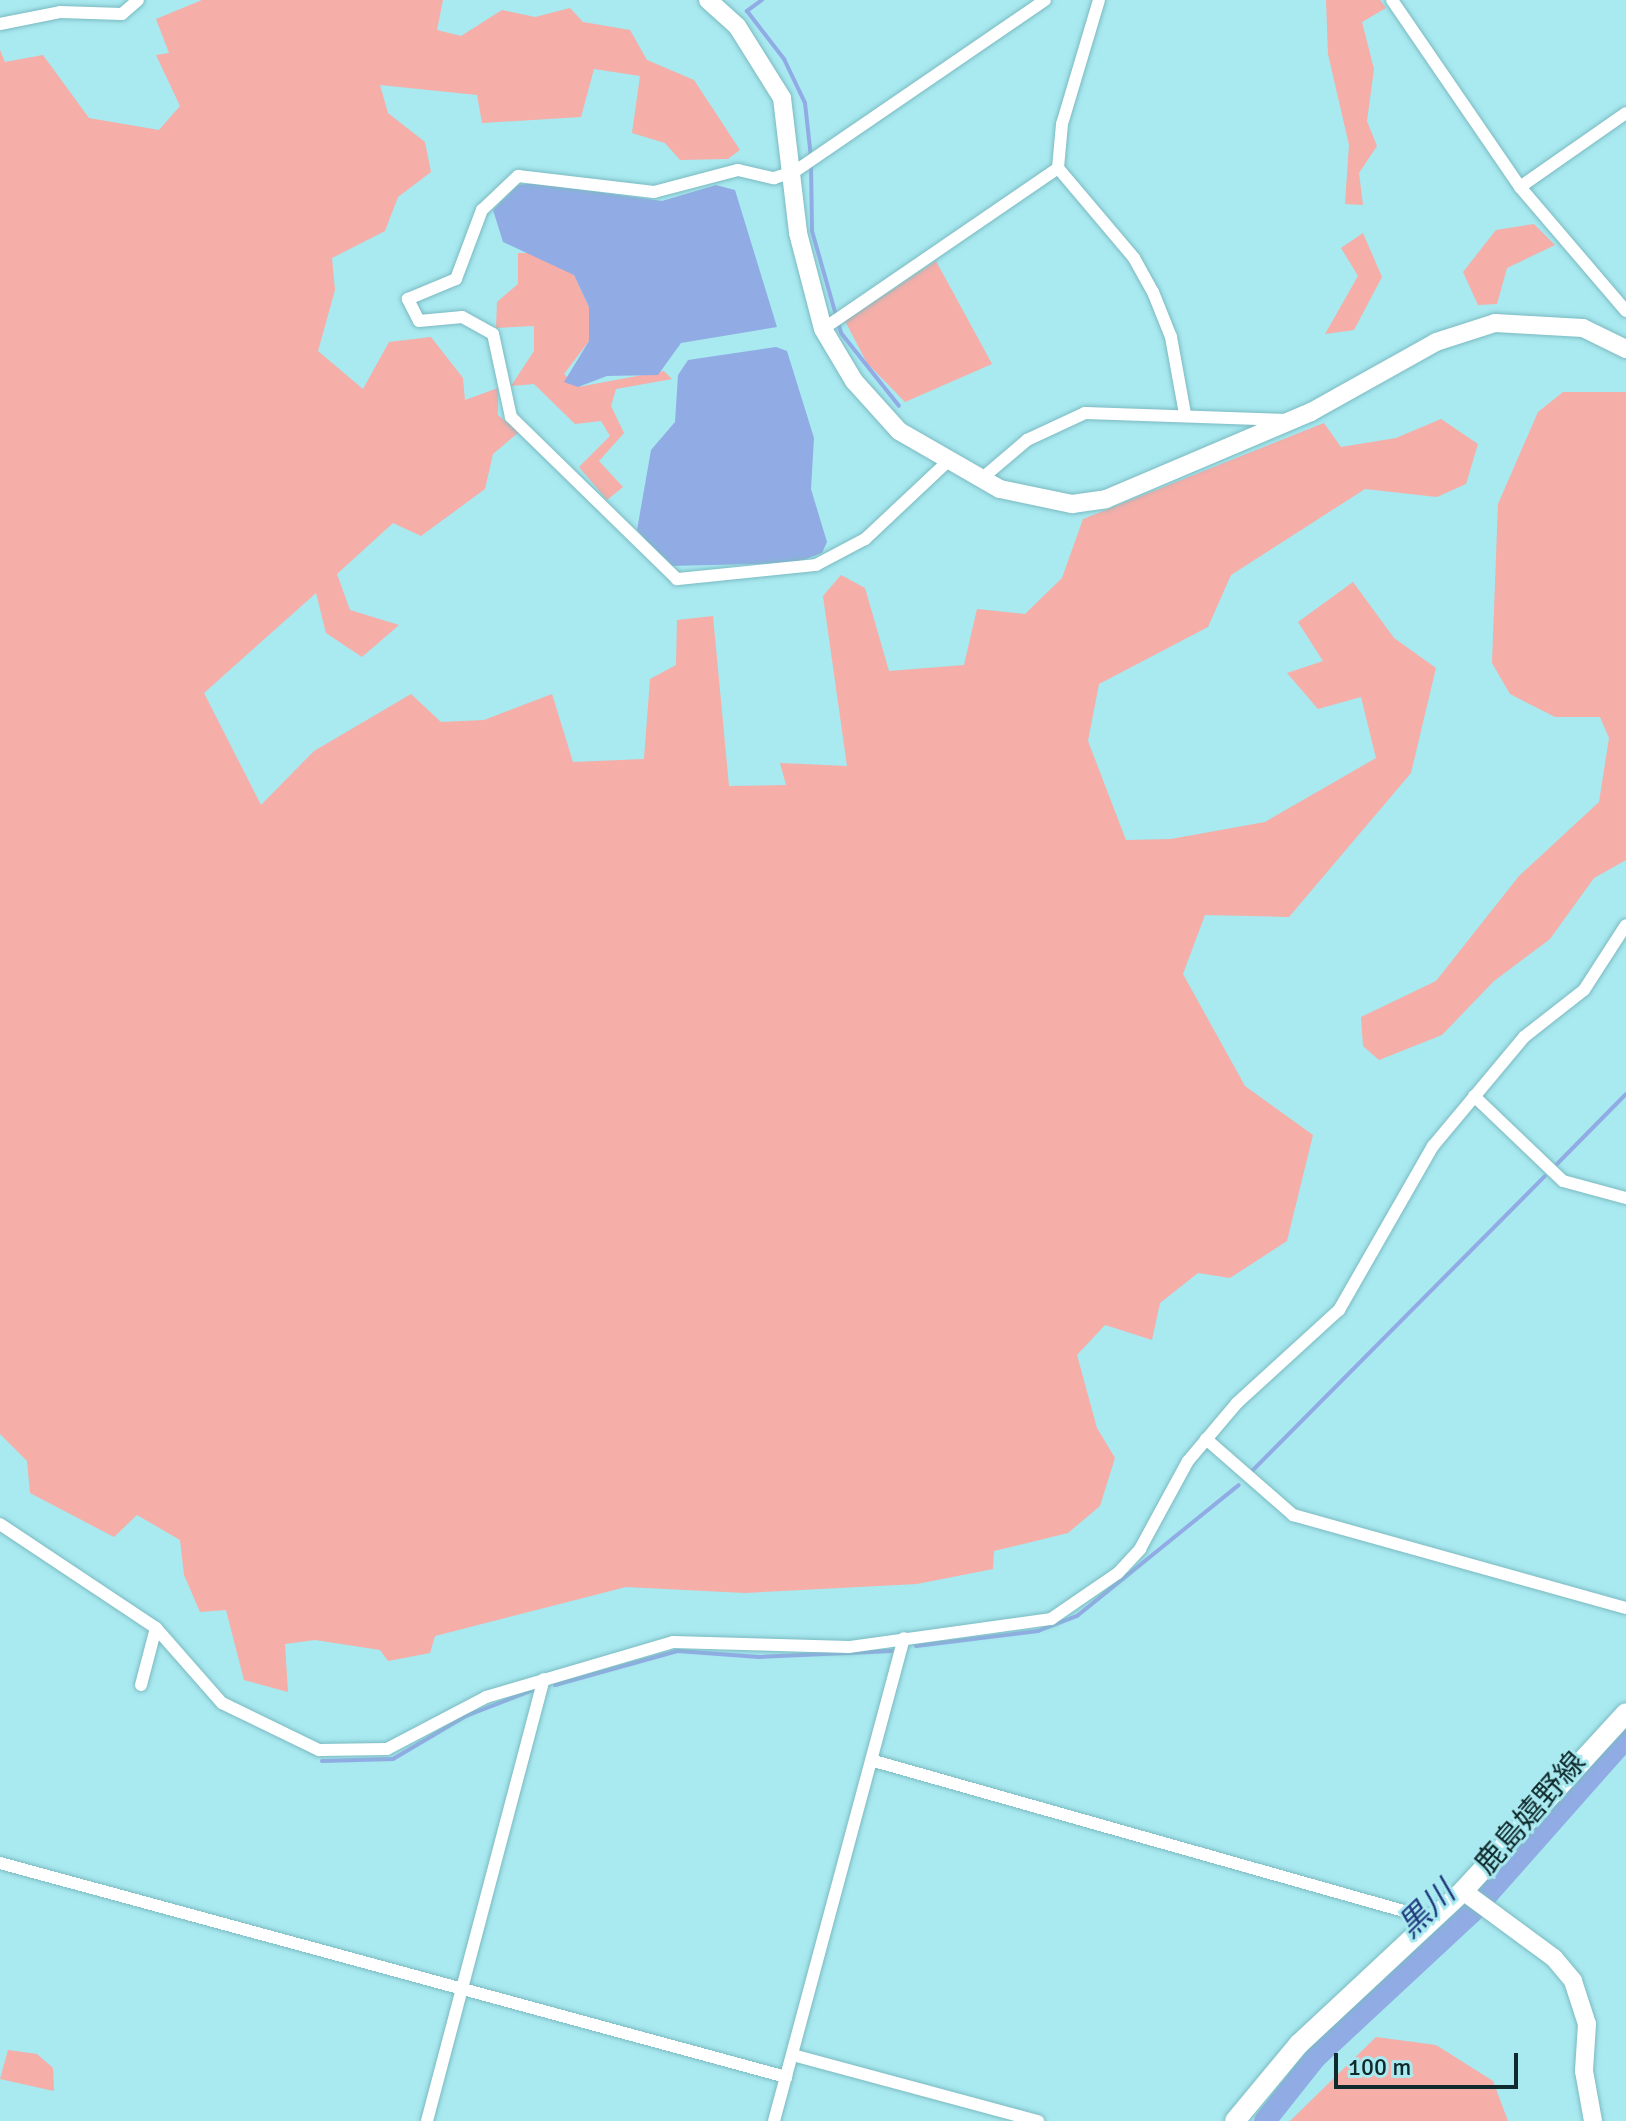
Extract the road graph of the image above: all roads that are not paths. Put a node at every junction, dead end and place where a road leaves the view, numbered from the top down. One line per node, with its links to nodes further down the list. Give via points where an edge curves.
1 (138, 0): 6 (street, via 122,14 60,12)
2 (708, 0): 9 (street, via 737,26 782,98)
3 (1045, 0): 9 (street)
4 (1099, 0): 8 (street, via 1062,124)
5 (1392, 0): 10 (street)
6 (0, 24)
7 (1626, 113): 10 (street)
8 (1058, 168): 12 (street); 14 (street, via 1134,258 1153,292 1171,337)
9 (794, 172): 12 (street, via 798,233); 16 (street, via 774,178 738,170 654,192 518,176 482,210 462,271 416,291 408,299 411,315 477,320 493,334 511,417 677,579 816,565 865,539)
10 (1520, 187): 11 (street)
11 (1626, 311)
12 (823, 329): 16 (street, via 890,421)
13 (1626, 349): 15 (street, via 1583,328 1495,323 1436,342)
14 (1185, 414): 15 (street); 17 (street, via 1085,413 1061,421)
15 (1291, 421): 17 (street, via 1106,499 1037,500)
16 (945, 464): 17 (street)
17 (980, 480)
18 (1626, 925): 19 (street, via 1584,990 1524,1037)
19 (1474, 1096): 20 (street, via 1563,1181); 21 (street, via 1422,1162 1339,1310)
20 (1626, 1198)
21 (1206, 1439): 23 (street, via 1293,1515); 25 (street, via 1140,1549 1076,1605 1005,1628)
22 (0, 1524): 24 (street)
23 (1626, 1608)
24 (156, 1628): 26 (street, via 222,1703 319,1750 387,1749 486,1697); 27 (street)
25 (904, 1638): 26 (street, via 849,1647 673,1642); 29 (street)
26 (544, 1679): 33 (street)
27 (141, 1685)
28 (1626, 1713): 31 (main road, 鹿島嬉野線)
29 (874, 1761): 32 (street); 34 (street)
30 (0, 1863): 33 (street)
31 (1463, 1891): 32 (main road, 鹿島嬉野線); 40 (street, via 1554,1958 1583,2000)
32 (1432, 1919): 39 (main road, 鹿島嬉野線, via 1299,2044)
33 (462, 1991): 35 (street); 36 (street)
34 (793, 2055): 35 (street); 38 (street)
35 (786, 2077): 37 (street)
36 (427, 2121)
37 (774, 2121)
38 (1038, 2121)
39 (1235, 2121)
40 (1593, 2121)

